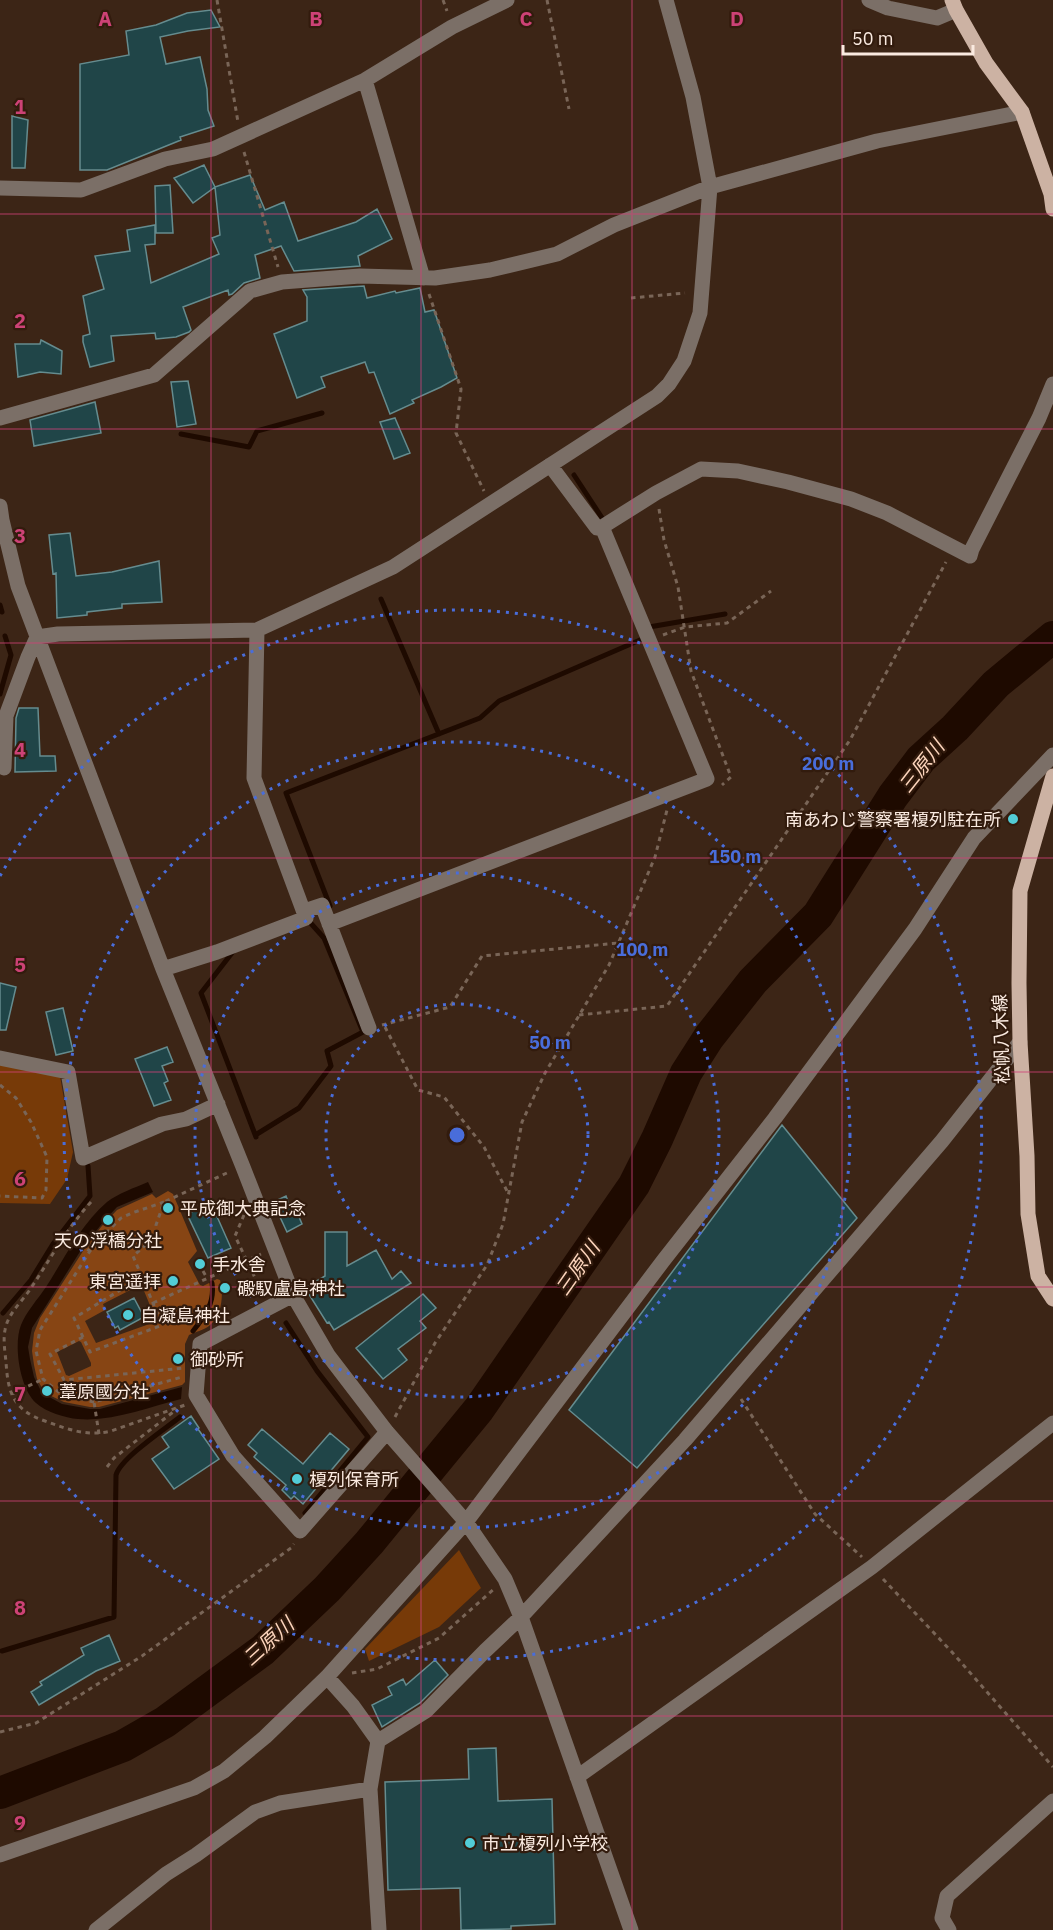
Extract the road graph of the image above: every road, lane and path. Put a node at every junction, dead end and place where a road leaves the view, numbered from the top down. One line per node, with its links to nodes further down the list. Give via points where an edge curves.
1 (217, 0): 10 (path)
2 (507, 0): 7 (street, via 452,27)
3 (547, 0): 8 (path)
4 (666, 0): 11 (street, via 693,97)
5 (869, 0): 6 (street, via 937,18)
6 (954, 5): 9 (main road, via 986,63)
7 (365, 80): 10 (street); 14 (street)
8 (569, 109)
9 (1022, 112): 11 (street, via 877,141); 13 (main road)
10 (240, 137): 12 (street, via 81,190); 15 (path)
11 (710, 187): 14 (street, via 614,225 557,254 490,270); 16 (street)
12 (0, 188)
13 (1053, 209)
14 (423, 278): 15 (street, via 360,276); 22 (path, via 461,389 456,433)
15 (282, 282): 19 (street, via 250,291 154,375)
16 (702, 292): 17 (path); 20 (street, via 700,313 684,361 669,384 657,396)
17 (632, 298)
18 (1053, 384): 25 (street, via 970,556)
19 (0, 418)
20 (550, 465): 22 (street); 24 (street, via 597,528)
21 (656, 493): 24 (street); 25 (street, via 701,469 738,471 851,499); 27 (path)
22 (490, 504): 28 (street, via 393,567)
23 (0, 506): 29 (street, via 18,586)
24 (602, 527): 30 (street)
25 (954, 548): 40 (path, via 849,740 667,1006)
26 (771, 591): 27 (path, via 728,622)
27 (685, 627): 30 (path); 34 (path, via 691,671 731,777)
28 (257, 630): 29 (street); 36 (street, via 254,778)
29 (37, 637): 32 (street, via 6,716); 39 (street)
30 (650, 640): 37 (street, via 707,779)
31 (1053, 755): 74 (street, via 974,838 915,929 782,1109)
32 (3, 768)
33 (1053, 776): 42 (main road, 松帆八木線, via 1020,891)
34 (716, 788)
35 (668, 809): 38 (path, via 655,857)
36 (304, 911): 37 (street, via 322,905); 39 (street, via 306,918)
37 (329, 924): 41 (street)
38 (618, 943): 40 (path); 41 (path, via 482,956 450,1007)
39 (163, 969): 45 (street)
40 (579, 1015): 47 (path, via 522,1122)
41 (376, 1026): 47 (path, via 418,1090 444,1097 484,1147)
42 (1020, 1042): 60 (main road, 松帆八木線, via 1028,1214 1038,1276); 65 (street, via 942,1141)
43 (0, 1058): 45 (street, via 68,1072 83,1158)
44 (0, 1085): 48 (path, via 16,1098 47,1157 46,1190 42,1198)
45 (218, 1104): 46 (street)
46 (243, 1167): 50 (path); 53 (street)
47 (508, 1193): 72 (path, via 503,1224 487,1265 435,1343)
48 (0, 1196)
49 (91, 1202): 52 (path)
50 (164, 1202): 54 (path, via 121,1218); 57 (path, via 155,1237 133,1256)
51 (246, 1212): 55 (path, via 235,1236)
52 (65, 1234): 54 (path); 66 (path, via 4,1330)
53 (274, 1248): 55 (path); 59 (street)
54 (90, 1251): 64 (path, via 40,1330 36,1351)
55 (247, 1260): 58 (path); 59 (path, via 258,1284)
56 (203, 1271): 58 (path)
57 (142, 1277): 61 (path); 62 (path, via 74,1318)
58 (207, 1278): 61 (path)
59 (292, 1295): 63 (street, via 200,1344); 72 (street, via 328,1355)
60 (1053, 1299)
61 (153, 1303): 62 (path, via 160,1326 90,1352)
62 (83, 1337): 63 (path, via 50,1354 64,1380)
63 (198, 1369): 67 (street); 68 (path)
64 (43, 1379): 66 (path); 68 (path, via 61,1394)
65 (732, 1385): 76 (path, via 815,1514); 78 (street)
66 (12, 1395): 71 (path, via 17,1405 39,1419 82,1433)
67 (198, 1398): 69 (path); 75 (street, via 233,1456)
68 (94, 1402): 71 (path)
69 (179, 1407): 71 (path); 73 (path)
70 (1053, 1423): 76 (street)
71 (99, 1434)
72 (391, 1436): 74 (street); 75 (street)
73 (107, 1467)
74 (466, 1522): 77 (street); 79 (street)
75 (300, 1532): 80 (path, via 291,1548 142,1656 36,1723)
76 (872, 1567): 82 (path); 83 (street)
77 (505, 1579): 78 (street); 79 (path, via 439,1638 377,1669)
78 (521, 1617): 81 (street, via 426,1711); 83 (street)
79 (327, 1677): 81 (street); 86 (street, via 224,1772 194,1788)
80 (0, 1732)
81 (378, 1741): 84 (street)
82 (1053, 1767)
83 (577, 1777): 89 (street)
84 (370, 1789): 87 (street, via 280,1803 255,1812 166,1874); 88 (street)
85 (1053, 1801): 90 (street, via 947,1896 942,1918)
86 (0, 1855)
87 (96, 1930)
88 (379, 1930)
89 (631, 1930)
90 (949, 1930)

